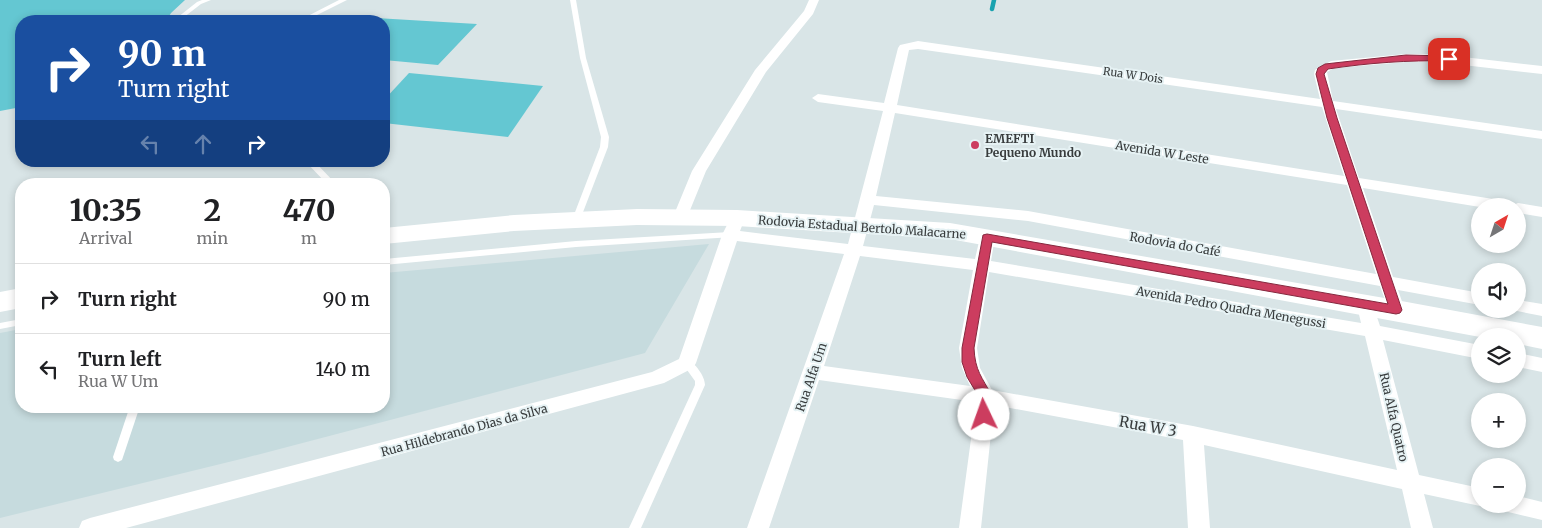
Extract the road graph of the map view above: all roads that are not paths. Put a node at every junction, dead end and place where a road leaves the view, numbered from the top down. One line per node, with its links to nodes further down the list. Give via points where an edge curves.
1 (208, 0): 5 (lane)
2 (344, 0): 6 (lane)
3 (573, 0): 20 (lane, via 583,58 605,137)
4 (814, 0): 19 (street, via 809,12 761,70 699,171)
5 (184, 15)
6 (313, 15)
7 (1542, 70): 9 (street, via 1437,58 1331,65 1320,74)
8 (818, 98): 10 (street, Avenida W Leste)
9 (1327, 102): 10 (street, Rua W Dois, via 912,45 904,48); 11 (street, Rua W Dois); 14 (street)
10 (891, 108): 14 (street, Avenida W Leste); 15 (street, Rua W Dois)
11 (1542, 135)
12 (315, 167): 13 (lane)
13 (326, 178)
14 (1352, 182): 16 (street, Avenida W Leste); 28 (street)
15 (868, 200): 22 (street, Rua W Dois); 28 (street, Rodovia do Café, via 1028,216)
16 (1471, 201)
17 (1526, 209): 18 (street)
18 (1542, 212)
19 (681, 217): 20 (main road, Rodovia Estadual Bertolo Malacarne); 21 (main road, Rodovia Estadual Bertolo Malacarne)
20 (576, 220): 23 (main road, Rodovia Estadual Bertolo Malacarne)
21 (733, 226): 22 (main road, Rodovia Estadual Bertolo Malacarne); 25 (street, Avenida Pedro Quadra Menegussi); 26 (lane); 42 (street)
22 (862, 226): 24 (main road, Rodovia Estadual Bertolo Malacarne, via 950,231); 25 (street, Rua Alfa Um)
23 (390, 234)
24 (987, 237): 27 (street); 32 (main road, Rodovia Estadual Bertolo Malacarne)
25 (854, 250): 27 (street, Avenida Pedro Quadra Menegussi); 44 (street, Rua Alfa Um)
26 (390, 261)
27 (982, 265): 38 (street, Avenida Pedro Quadra Menegussi); 45 (street, via 968,362 973,377)
28 (1386, 283): 29 (street, Rodovia do Café); 34 (street)
29 (1471, 297)
30 (15, 299): 31 (main road)
31 (0, 302)
32 (1366, 306): 34 (main road, Rodovia Estadual Bertolo Malacarne); 38 (street, Rua Alfa Quatro)
33 (1526, 307): 35 (street)
34 (1396, 310): 39 (main road, Rodovia Estadual Bertolo Malacarne)
35 (1542, 310)
36 (15, 323): 37 (lane)
37 (0, 326)
38 (1373, 331): 40 (street, Avenida Pedro Quadra Menegussi); 49 (street, Rua Alfa Quatro)
39 (1542, 338)
40 (1471, 350)
41 (1526, 362): 43 (street)
42 (687, 363): 53 (street, Rua Hildebrando Dias da Silva, via 657,378 580,400); 54 (lane, via 700,380 700,385)
43 (1542, 365)
44 (813, 372): 45 (street, Rua W 3); 55 (street, Rua Alfa Um)
45 (986, 396): 47 (street, Rua W 3); 56 (street)
46 (133, 413): 48 (lane)
47 (1193, 434): 49 (street, Rua W 3); 57 (street)
48 (118, 457)
49 (1409, 481): 50 (street, Rua W 3); 58 (street, Rua Alfa Quatro)
50 (1471, 495)
51 (1526, 507): 52 (street)
52 (1542, 511)
53 (90, 528)
54 (635, 528)
55 (758, 528)
56 (970, 528)
57 (1199, 528)
58 (1422, 528)

